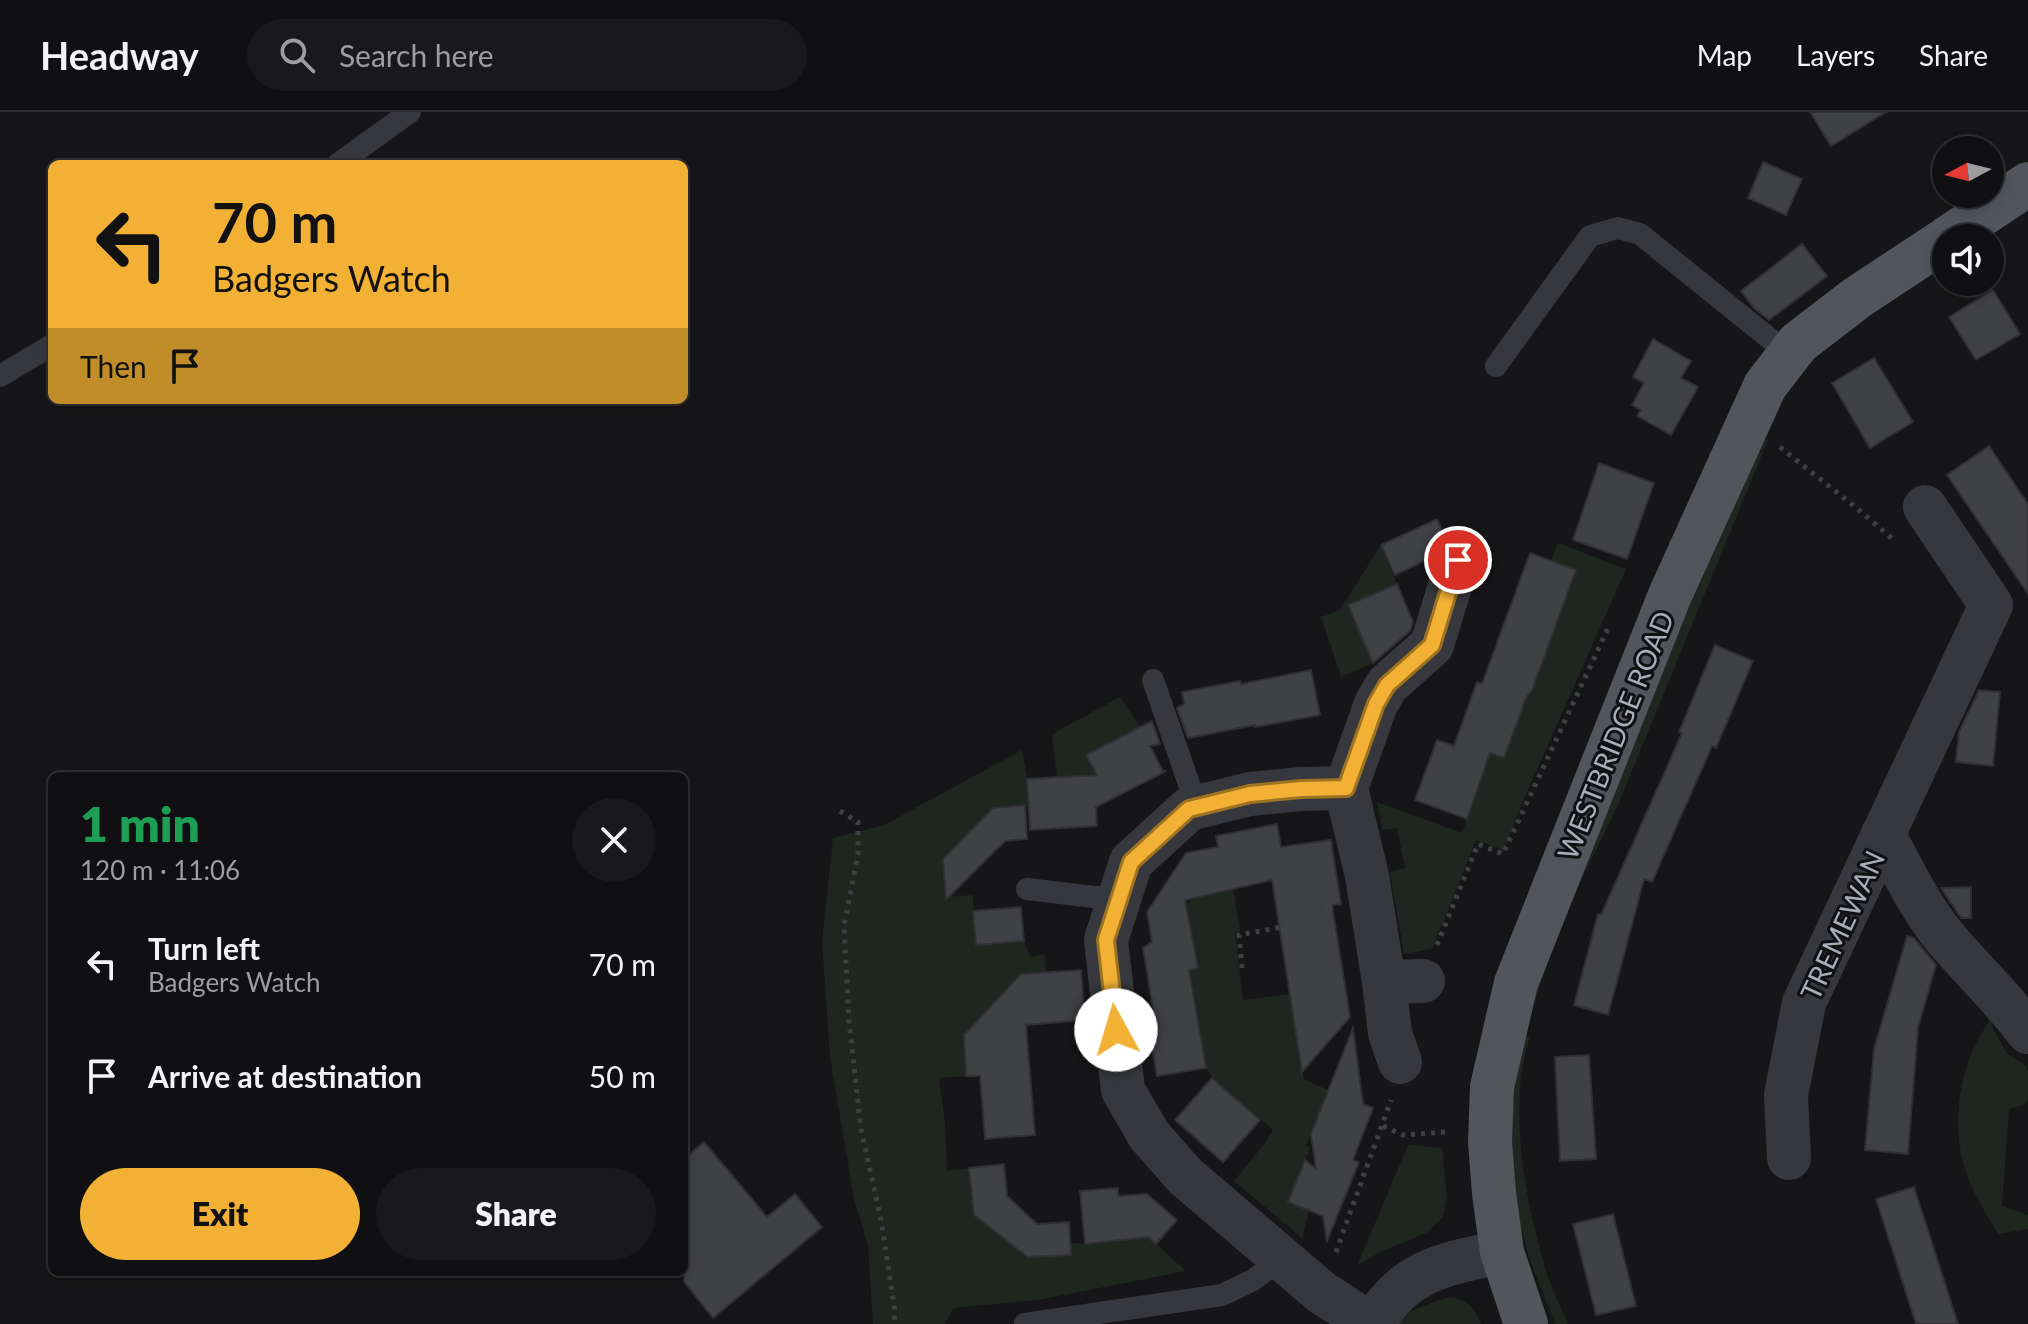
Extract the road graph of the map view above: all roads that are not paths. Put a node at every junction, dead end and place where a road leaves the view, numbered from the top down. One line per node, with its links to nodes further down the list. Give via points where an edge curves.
1 (410, 112): 2 (lane)
2 (344, 160)
3 (2028, 184): 4 (main road, WESTBRIDGE ROAD)
4 (1967, 224)
5 (1932, 247): 7 (main road, WESTBRIDGE ROAD, via 1858,297)
6 (48, 347): 9 (lane)
7 (1789, 354): 8 (lane, via 1640,234 1618,228 1590,236); 21 (main road, WESTBRIDGE ROAD, via 1765,386 1670,595 1516,983 1492,1087 1490,1142)
8 (1496, 366)
9 (0, 376)
10 (1925, 507): 15 (street, TREMEWAN, via 1991,605)
11 (1458, 560): 13 (street, via 1432,645 1387,685)
12 (1153, 680): 14 (lane)
13 (1346, 788): 14 (street, via 1250,794); 19 (street, via 1367,876 1403,981 1390,1033)
14 (1197, 807): 17 (street, via 1131,862)
15 (1883, 834): 18 (street, TREMEWAN, via 1929,915); 20 (street, TREMEWAN, via 1804,1003 1786,1095)
16 (1027, 889): 17 (lane)
17 (1120, 897): 22 (street, via 1106,940 1123,1090 1149,1135 1185,1176)
18 (2028, 1032)
19 (1400, 1062)
20 (1789, 1158)
21 (1502, 1252): 24 (street, via 1459,1261 1407,1282); 25 (main road, WESTBRIDGE ROAD)
22 (1282, 1259): 23 (lane, via 1222,1295); 24 (street)
23 (1025, 1324)
24 (1371, 1324)
25 (1526, 1324)

